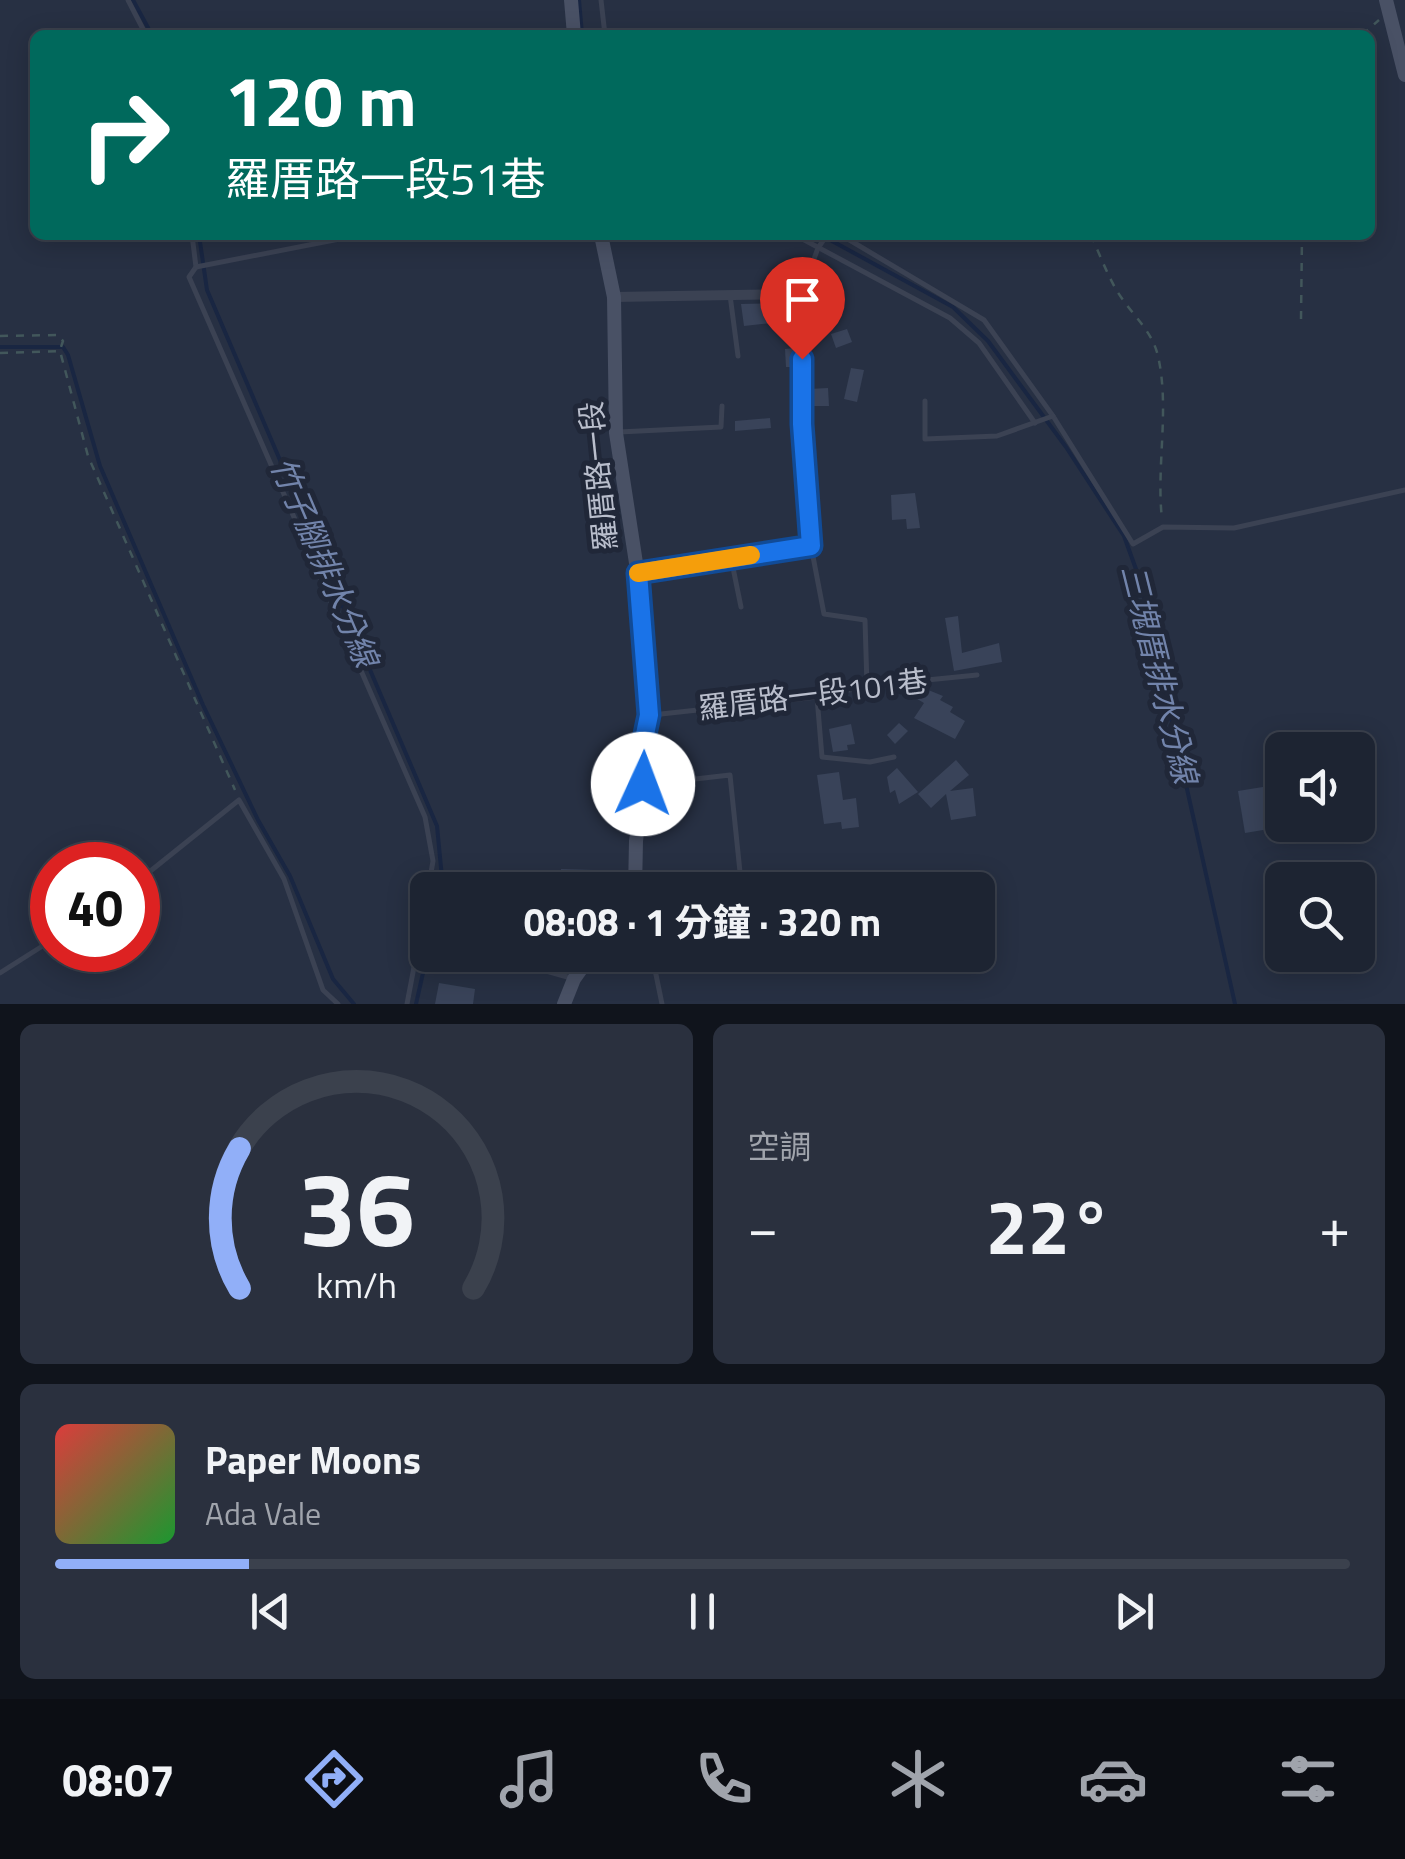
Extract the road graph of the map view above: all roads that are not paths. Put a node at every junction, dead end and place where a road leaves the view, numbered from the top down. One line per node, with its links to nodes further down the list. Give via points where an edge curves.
1 (128, 0): 5 (lane)
2 (571, 0): 6 (street)
3 (602, 0): 7 (lane)
4 (1388, 6): 8 (street)
5 (143, 30)
6 (574, 30)
7 (605, 30)
8 (1405, 76)
9 (193, 240): 16 (lane)
10 (334, 240): 16 (lane)
11 (602, 240): 19 (street, 羅厝路一段)
12 (808, 240): 15 (lane)
13 (824, 240): 15 (lane)
14 (850, 240): 23 (lane, via 984,320)
15 (820, 245): 17 (lane); 24 (lane, via 950,318 979,342)
16 (196, 267): 38 (lane, via 189,277 425,817)
17 (801, 294): 18 (street); 27 (lane)
18 (730, 295): 19 (street); 20 (lane)
19 (614, 297): 25 (street, 羅厝路一段)
20 (738, 356)
21 (926, 401): 24 (lane, via 925,439 998,436)
22 (722, 406): 25 (lane, via 721,427)
23 (1053, 416): 24 (lane); 26 (lane, via 1133,544 1163,527 1234,528)
24 (1035, 423)
25 (616, 433): 29 (street, 羅厝路一段)
26 (1405, 490)
27 (811, 546): 28 (lane); 32 (lane, via 824,614 866,620)
28 (731, 558): 29 (lane); 30 (lane)
29 (638, 573): 34 (street, 羅厝路一段)
30 (741, 606)
31 (977, 675): 32 (lane, 羅厝路一段101巷)
32 (867, 686): 33 (lane, 羅厝路一段101巷)
33 (817, 697): 34 (lane, 羅厝路一段101巷); 35 (lane, via 822,756 870,762)
34 (649, 715): 36 (street, 羅厝路一段)
35 (894, 756)
36 (643, 784): 39 (street, 羅厝路一段); 40 (lane, via 730,775)
37 (160, 864): 48 (lane, via 240,800 284,879 323,990)
38 (431, 872)
39 (636, 872)
40 (740, 872)
41 (30, 954): 42 (lane)
42 (0, 972)
43 (414, 972): 49 (lane)
44 (552, 972): 47 (lane)
45 (579, 972): 47 (street)
46 (655, 972): 51 (lane)
47 (574, 979): 50 (street)
48 (338, 1004)
49 (408, 1004)
50 (564, 1004)
51 (662, 1004)

